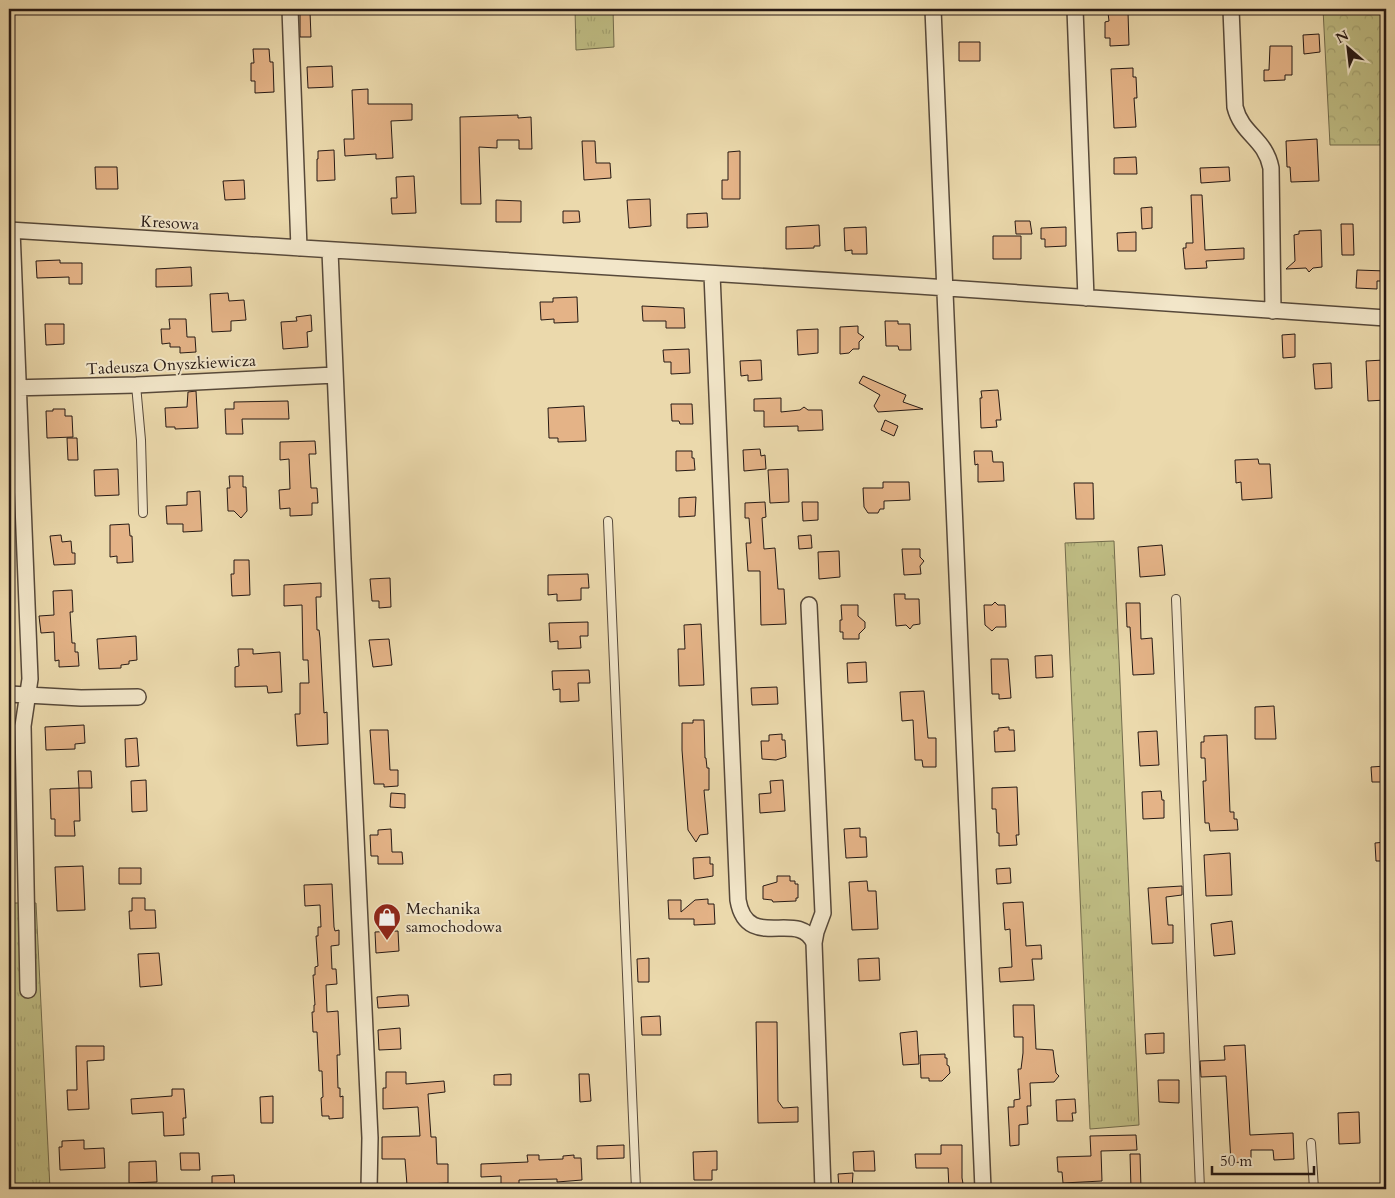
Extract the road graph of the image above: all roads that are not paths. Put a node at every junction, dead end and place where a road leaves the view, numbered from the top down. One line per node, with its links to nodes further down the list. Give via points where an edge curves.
1 (290, 9): 6 (street)
2 (933, 9): 9 (street)
3 (1075, 9): 10 (street)
4 (1231, 9): 11 (street, via 1236,114 1244,128 1263,147 1271,168)
5 (10, 230): 6 (street, Kresowa); 15 (street)
6 (299, 248): 7 (street, Kresowa)
7 (330, 250): 8 (street, Kresowa); 13 (street)
8 (712, 274): 9 (street, Kresowa); 23 (street, via 738,900 742,914 752,926 794,929 809,935)
9 (944, 288): 10 (street, Kresowa); 29 (street)
10 (1086, 298): 11 (street, Kresowa)
11 (1273, 311): 12 (street, Kresowa)
12 (1386, 318)
13 (336, 375): 14 (street, Tadeusza Onyszkiewicza); 26 (street, via 370,1128)
14 (136, 385): 15 (street, Tadeusza Onyszkiewicza); 16 (lane)
15 (13, 388): 21 (street, via 30,679)
16 (143, 513)
17 (608, 521): 27 (lane)
18 (1176, 599): 30 (lane)
19 (809, 605): 23 (street, via 823,913)
20 (9, 694): 21 (street)
21 (28, 695): 22 (street, via 100,699); 24 (street, via 23,726)
22 (138, 697)
23 (814, 943): 28 (street)
24 (28, 990)
25 (1311, 1143): 31 (lane)
26 (369, 1189)
27 (636, 1189)
28 (823, 1189)
29 (983, 1189)
30 (1200, 1189)
31 (1314, 1189)

